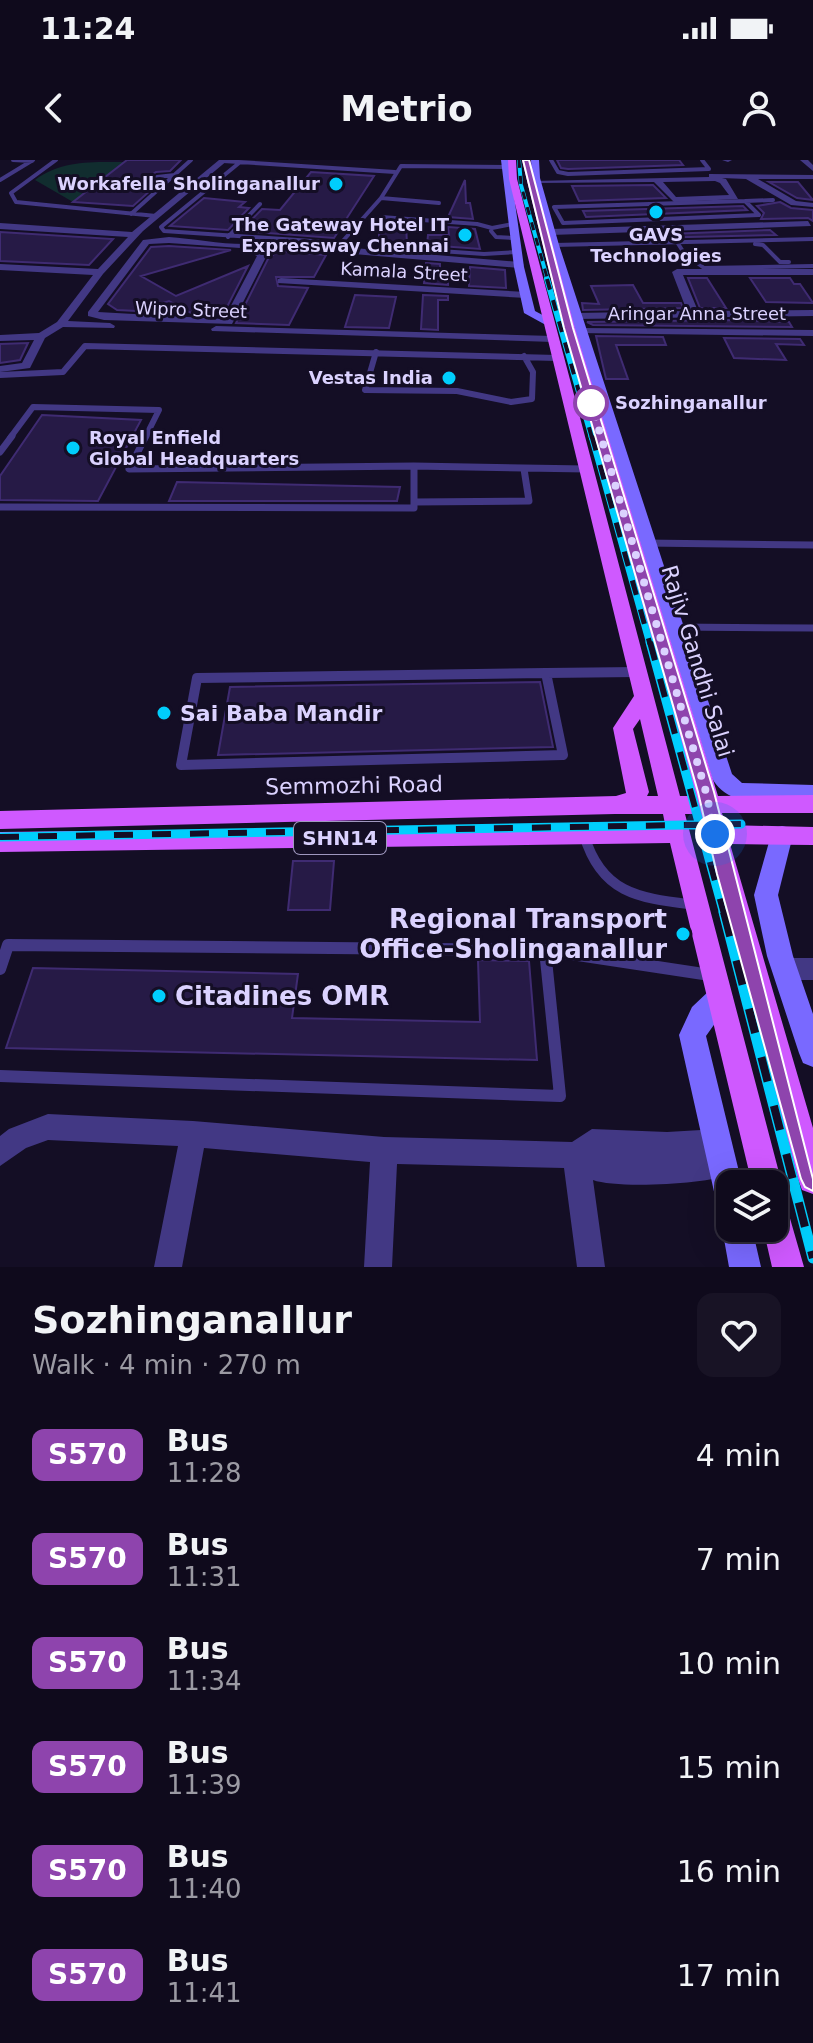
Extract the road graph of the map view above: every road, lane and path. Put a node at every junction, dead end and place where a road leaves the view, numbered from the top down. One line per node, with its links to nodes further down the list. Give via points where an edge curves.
1 (13, 160): 2 (lane)
2 (33, 160): 24 (lane)
3 (56, 160): 38 (lane, via 11,193 16,202)
4 (191, 160): 16 (lane)
5 (526, 160): 25 (main road, Rajiv Gandhi Salai)
6 (535, 160): 25 (street)
7 (551, 160): 8 (lane, via 558,172 568,174 709,169)
8 (702, 160)
9 (804, 160): 14 (street)
10 (223, 161): 12 (lane); 39 (street)
11 (507, 162): 15 (lane, via 414,164); 25 (main road, Rajiv Gandhi Salai); 44 (street)
12 (239, 163): 15 (lane); 47 (lane, via 161,227)
13 (781, 168): 18 (street)
14 (813, 169)
15 (395, 172): 28 (lane)
16 (175, 175): 26 (lane); 26 (lane, via 149,183)
17 (747, 176): 18 (street); 25 (street); 33 (street)
18 (792, 176): 19 (street); 27 (street)
19 (813, 177)
20 (656, 179): 21 (street); 25 (street); 30 (street, via 671,199)
21 (671, 179): 22 (street); 30 (street)
22 (687, 179): 23 (street); 31 (street)
23 (703, 179): 29 (street); 29 (street, via 723,181 735,197)
24 (0, 180)
25 (529, 180): 44 (main road, Rajiv Gandhi Salai)
26 (163, 186): 38 (lane)
27 (809, 189)
28 (381, 198): 35 (lane); 47 (lane, via 341,243)
29 (718, 199): 31 (street)
30 (686, 200): 31 (street)
31 (703, 200)
32 (773, 200): 33 (street); 34 (lane)
33 (787, 200): 37 (street)
34 (745, 201): 44 (lane); 44 (lane, via 759,215 563,223)
35 (439, 203)
36 (260, 204): 47 (lane)
37 (813, 205)
38 (131, 214): 39 (lane)
39 (156, 216): 46 (street)
40 (381, 217): 43 (lane)
41 (808, 224): 44 (street)
42 (0, 226): 45 (street)
43 (492, 228): 44 (lane); 48 (lane, via 492,235)
44 (540, 229): 48 (lane); 51 (lane, via 598,247); 55 (street); 65 (main road, Rajiv Gandhi Salai); 67 (street); 91 (main road, Rajiv Gandhi Salai)
45 (119, 233): 46 (street); 50 (street)
46 (135, 235): 60 (street)
47 (228, 237)
48 (499, 237): 54 (lane)
49 (813, 239): 51 (lane)
50 (110, 243)
51 (678, 244): 58 (lane, via 759,244 780,262); 58 (lane, via 704,268)
52 (381, 247): 54 (lane)
53 (254, 249): 55 (street, via 271,244 473,261); 68 (street, via 262,255); 68 (street, via 146,242 92,311 96,317)
54 (502, 251): 55 (lane)
55 (518, 259): 62 (street)
56 (93, 262): 59 (street)
57 (0, 267): 59 (street)
58 (813, 267): 64 (street, via 677,272)
59 (84, 271): 60 (street)
60 (100, 272): 66 (street)
61 (281, 281): 62 (street, Kamala Street)
62 (526, 295): 65 (street, via 530,313)
63 (813, 313): 64 (street)
64 (694, 315): 67 (street)
65 (548, 322): 72 (main road, Rajiv Gandhi Salai)
66 (61, 324): 68 (street, Wipro Street); 70 (street)
67 (579, 324): 69 (street, Aringar Anna Street); 84 (street)
68 (226, 325): 72 (street, Wipro Street)
69 (813, 333)
70 (41, 336): 71 (street); 76 (street, via 26,366)
71 (0, 338)
72 (553, 339): 75 (main road, Rajiv Gandhi Salai)
73 (376, 352): 74 (lane); 74 (lane, via 365,390 457,391 511,402 532,399 533,372); 77 (lane, via 85,346 63,372)
74 (524, 356): 75 (lane)
75 (557, 358): 81 (main road, Rajiv Gandhi Salai)
76 (0, 369)
77 (0, 375)
78 (0, 452): 79 (lane, via 33,407 159,410 129,469)
79 (414, 466): 80 (lane); 82 (lane)
80 (524, 469): 81 (lane); 82 (lane, via 529,501)
81 (586, 469): 89 (main road, Rajiv Gandhi Salai)
82 (414, 502): 83 (lane, via 414,508)
83 (0, 507)
84 (646, 543): 85 (lane); 86 (street)
85 (813, 545)
86 (675, 627): 87 (lane); 91 (street)
87 (813, 628)
88 (546, 671): 88 (lane, via 563,755 181,765 197,678); 89 (lane)
89 (637, 672): 90 (main road, Rajiv Gandhi Salai)
90 (644, 697): 94 (main road, via 623,728 637,796); 95 (main road, Rajiv Gandhi Salai)
91 (689, 704): 92 (street, via 733,789); 96 (main road, Rajiv Gandhi Salai)
92 (813, 794)
93 (813, 804): 96 (main road, SHN14)
94 (615, 805): 95 (main road, Semmozhi Road / SHN14); 97 (main road, Semmozhi Road / SHN14)
95 (673, 805): 96 (main road, Semmozhi Road / SHN14); 98 (main road, Rajiv Gandhi Salai)
96 (708, 805): 100 (main road, Rajiv Gandhi Salai)
97 (0, 820)
98 (679, 833): 99 (main road, SHN14); 104 (main road, Rajiv Gandhi Salai)
99 (584, 834): 103 (main road, SHN14); 104 (lane, via 591,861 628,894)
100 (715, 834): 101 (main road); 110 (main road, Rajiv Gandhi Salai)
101 (782, 835): 102 (main road); 106 (street, via 766,895)
102 (813, 836)
103 (0, 842)
104 (698, 906): 109 (main road, Rajiv Gandhi Salai)
105 (545, 950): 107 (lane, via 8,945); 109 (lane); 112 (lane, via 560,1096)
106 (782, 963): 108 (street); 110 (street); 111 (street)
107 (0, 969)
108 (813, 969)
109 (718, 986): 116 (street, via 692,1035); 119 (main road, Rajiv Gandhi Salai)
110 (760, 991): 120 (main road, Rajiv Gandhi Salai)
111 (813, 1053)
112 (0, 1076)
113 (193, 1134): 114 (street); 115 (street, via 48,1127 18,1138); 123 (street)
114 (384, 1150): 117 (street); 124 (street)
115 (0, 1153)
116 (720, 1154): 117 (street, via 677,1170 598,1169); 118 (street)
117 (576, 1155): 125 (street)
118 (724, 1170)
119 (764, 1170)
120 (813, 1179)
121 (740, 1242): 126 (street)
122 (782, 1242): 127 (main road)
123 (168, 1267)
124 (378, 1267)
125 (591, 1267)
126 (745, 1267)
127 (788, 1267)

